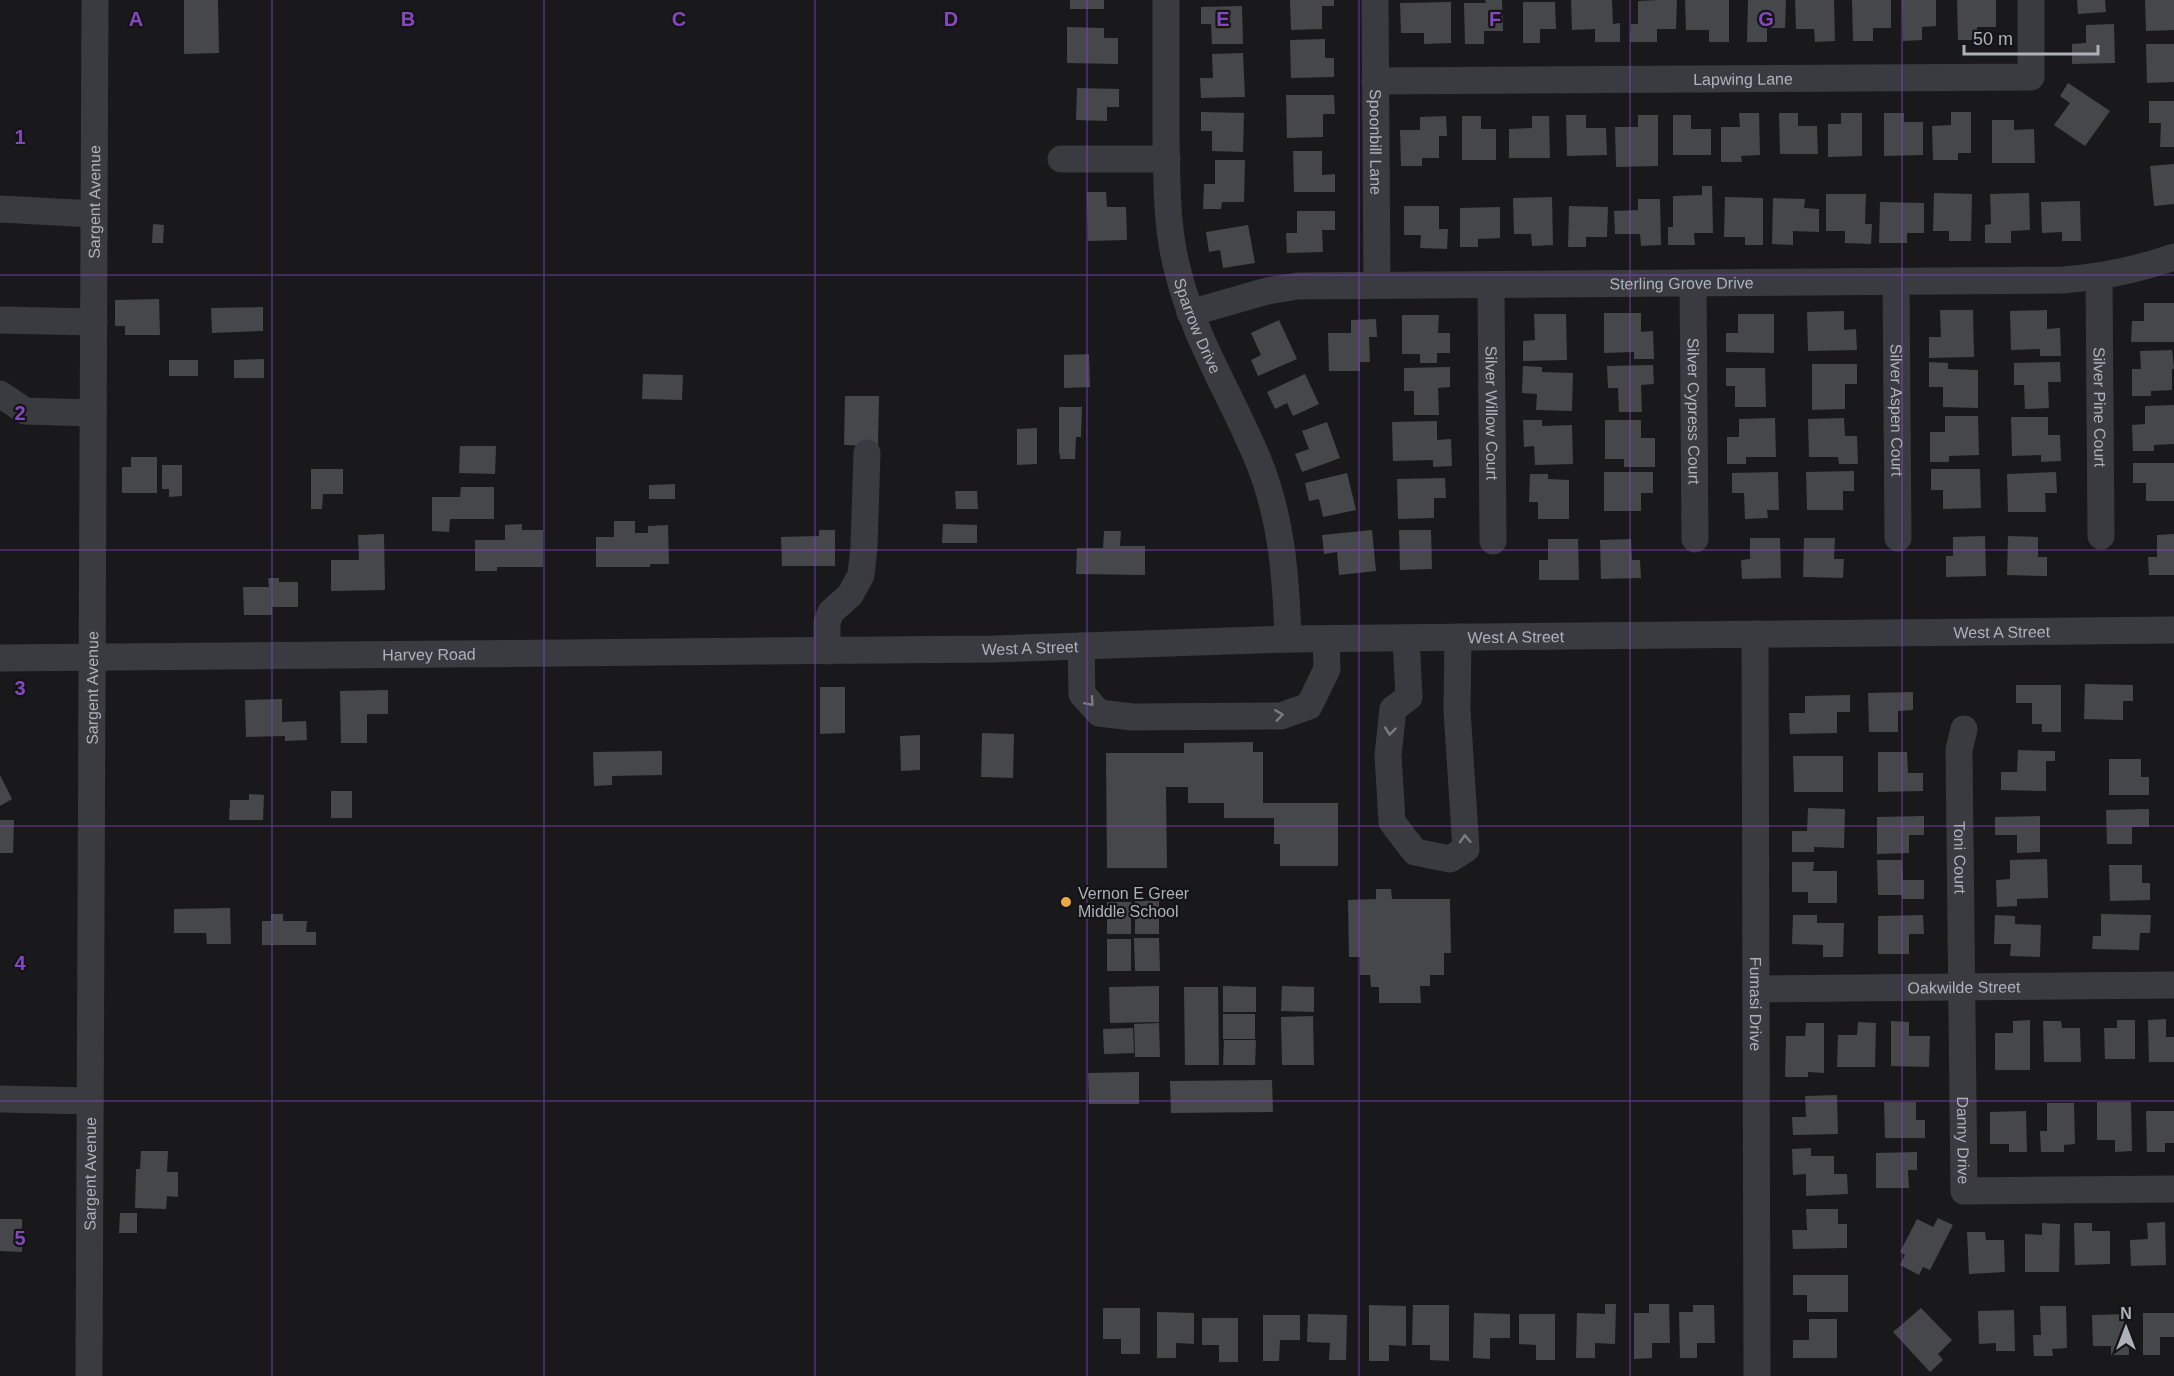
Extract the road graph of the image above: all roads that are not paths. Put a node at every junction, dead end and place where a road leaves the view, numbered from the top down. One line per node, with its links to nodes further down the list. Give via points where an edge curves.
1 (95, 0): 9 (street, Sargent Avenue)
2 (1166, 0): 7 (street, Sparrow Drive)
3 (1375, 0): 5 (street, Spoonbill Lane)
4 (2031, 0): 5 (street, Lapwing Lane, via 2031,77)
5 (1375, 81): 14 (street, Spoonbill Lane)
6 (1061, 159): 7 (street)
7 (1167, 159): 16 (street, Sparrow Drive, via 1169,221 1177,271)
8 (0, 209): 9 (street)
9 (94, 214): 18 (street, Sargent Avenue)
10 (2174, 257): 11 (street, Sterling Grove Drive)
11 (2098, 278): 12 (street, Sterling Grove Drive); 22 (street, Silver Pine Court)
12 (1896, 281): 13 (street, Sterling Grove Drive); 23 (street, Silver Aspen Court)
13 (1693, 283): 15 (street, Sterling Grove Drive); 24 (street, Silver Cypress Court)
14 (1377, 285): 15 (street, Sterling Grove Drive); 16 (street, Sterling Grove Drive, via 1298,286)
15 (1491, 285): 25 (street, Silver Willow Court)
16 (1190, 313): 30 (street, Sparrow Drive, via 1259,462 1273,503 1287,581)
17 (0, 320): 18 (street)
18 (94, 322): 20 (street, Sargent Avenue)
19 (0, 394): 20 (street, via 25,411)
20 (93, 413): 35 (street, Sargent Avenue)
21 (867, 453): 33 (street, via 861,575 850,595 826,622)
22 (2101, 536)
23 (1898, 538)
24 (1695, 539)
25 (1492, 541)
26 (2174, 630): 27 (street, West A Street)
27 (1755, 634): 28 (street, West A Street); 40 (street, Fumasi Drive)
28 (1458, 637): 29 (street, West A Street); 29 (street, one-way to 28, via 1408,697 1393,709 1388,756 1392,822 1415,852 1450,859 1466,849 1457,711)
29 (1406, 638): 31 (street, West A Street)
30 (1288, 639): 31 (street, West A Street); 32 (street, West A Street)
31 (1326, 639): 32 (street, one-way to 31, via 1082,694 1099,713 1132,717 1281,716 1309,706 1327,669)
32 (1081, 646): 34 (street, West A Street)
33 (827, 651): 34 (street, Harvey Road); 35 (street, Harvey Road)
34 (858, 651)
35 (92, 657): 36 (street, Harvey Road); 42 (street, Sargent Avenue)
36 (0, 658)
37 (1964, 729): 39 (street, Toni Court, via 1959,750)
38 (2174, 985): 39 (street, Oakwilde Street)
39 (1963, 987): 40 (street, Oakwilde Street); 43 (street, Danny Drive, via 1964,1191)
40 (1756, 989): 45 (street, Fumasi Drive)
41 (0, 1099): 42 (street)
42 (90, 1101): 44 (street, Sargent Avenue)
43 (2174, 1189)
44 (89, 1376)
45 (1757, 1376)

